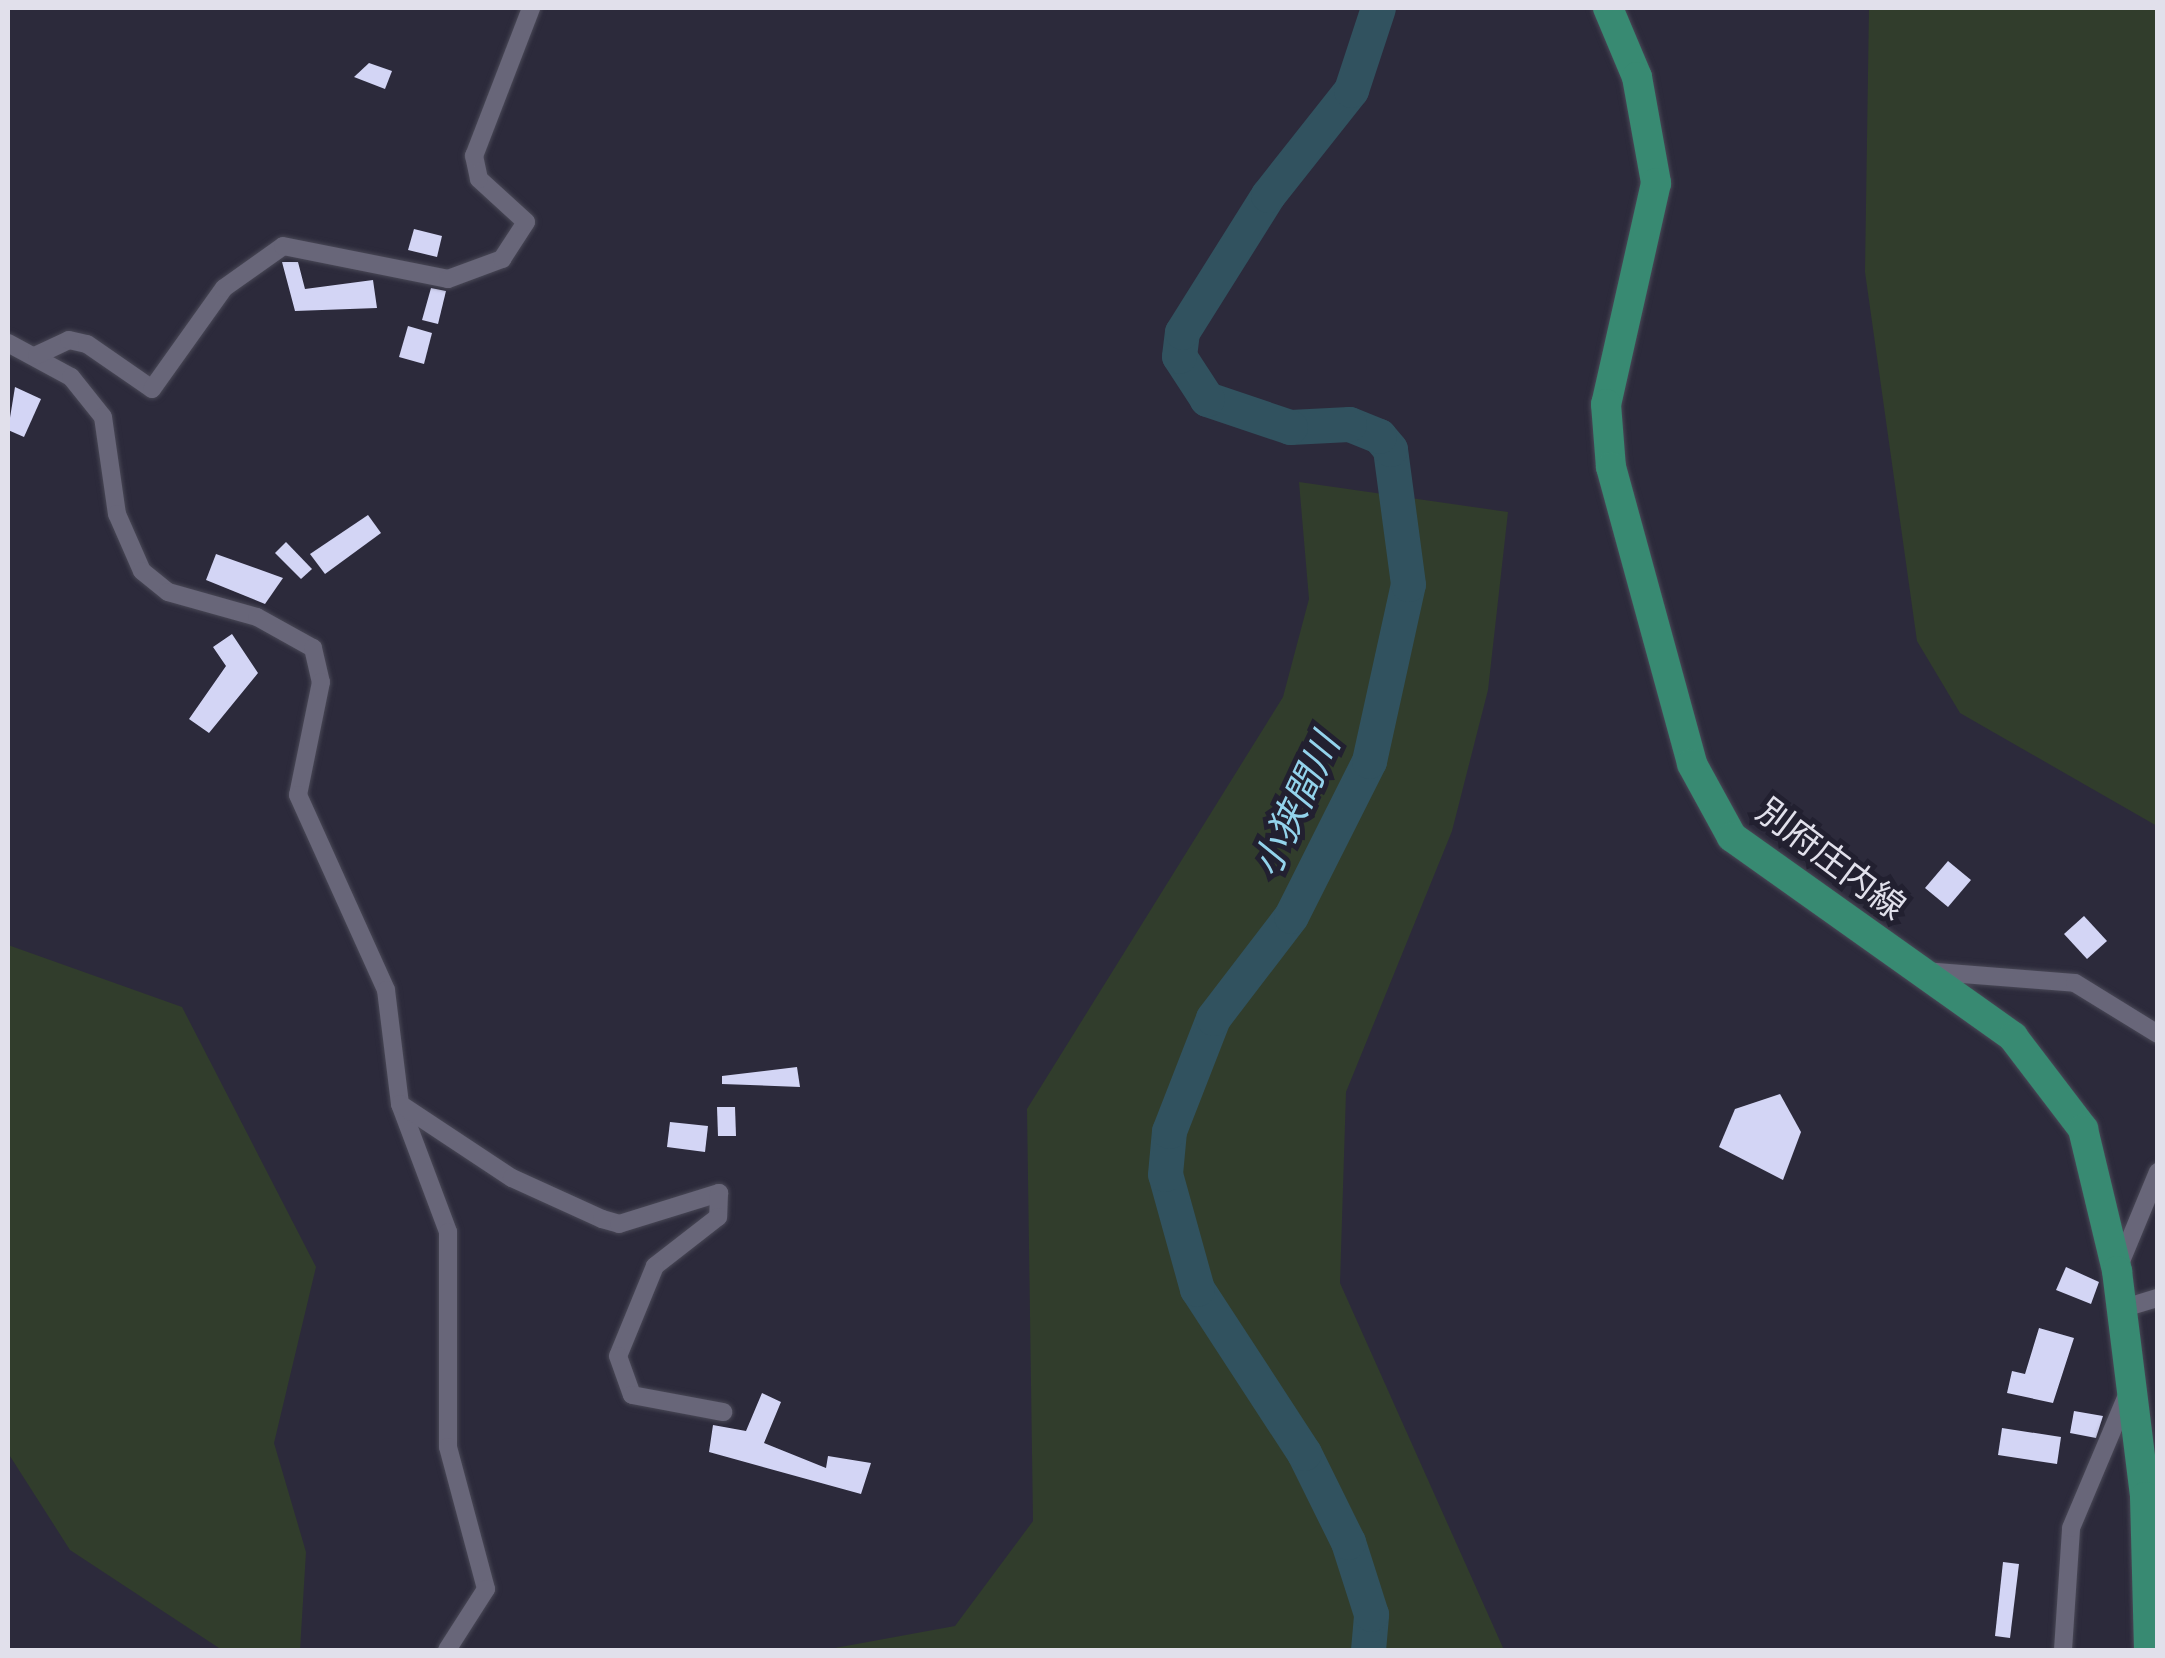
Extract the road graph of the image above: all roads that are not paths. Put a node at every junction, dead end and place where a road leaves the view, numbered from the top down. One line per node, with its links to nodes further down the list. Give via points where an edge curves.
1 (532, 8): 4 (street, via 474,156 479,178 526,222 502,259 448,280 282,246 224,288 152,389 87,344 69,340)
2 (1608, 8): 5 (main road, 別府庄内線, via 1638,77 1656,183 1606,404 1611,467 1692,764 1732,836)
3 (8, 342): 4 (street)
4 (37, 356): 7 (street, via 70,377 103,417 118,514 142,571 168,592 256,617 313,648 321,682 298,795 386,990)
5 (1921, 970): 6 (street, via 2075,983); 9 (main road, 別府庄内線, via 2014,1037 2064,1096 2103,1187)
6 (2158, 1034)
7 (400, 1104): 13 (street, via 512,1178 619,1224 720,1193 718,1217 655,1266 618,1356 632,1395); 15 (street, via 448,1232 448,1447 486,1589)
8 (2158, 1172): 9 (street)
9 (2117, 1270): 11 (main road, 別府庄内線)
10 (2158, 1298): 11 (street)
11 (2121, 1308): 12 (main road, 別府庄内線)
12 (2130, 1388): 14 (main road, 別府庄内線); 16 (street, via 2072,1528)
13 (723, 1412)
14 (2151, 1497): 17 (main road, 別府庄内線)
15 (446, 1650)
16 (2063, 1650)
17 (2149, 1650)

